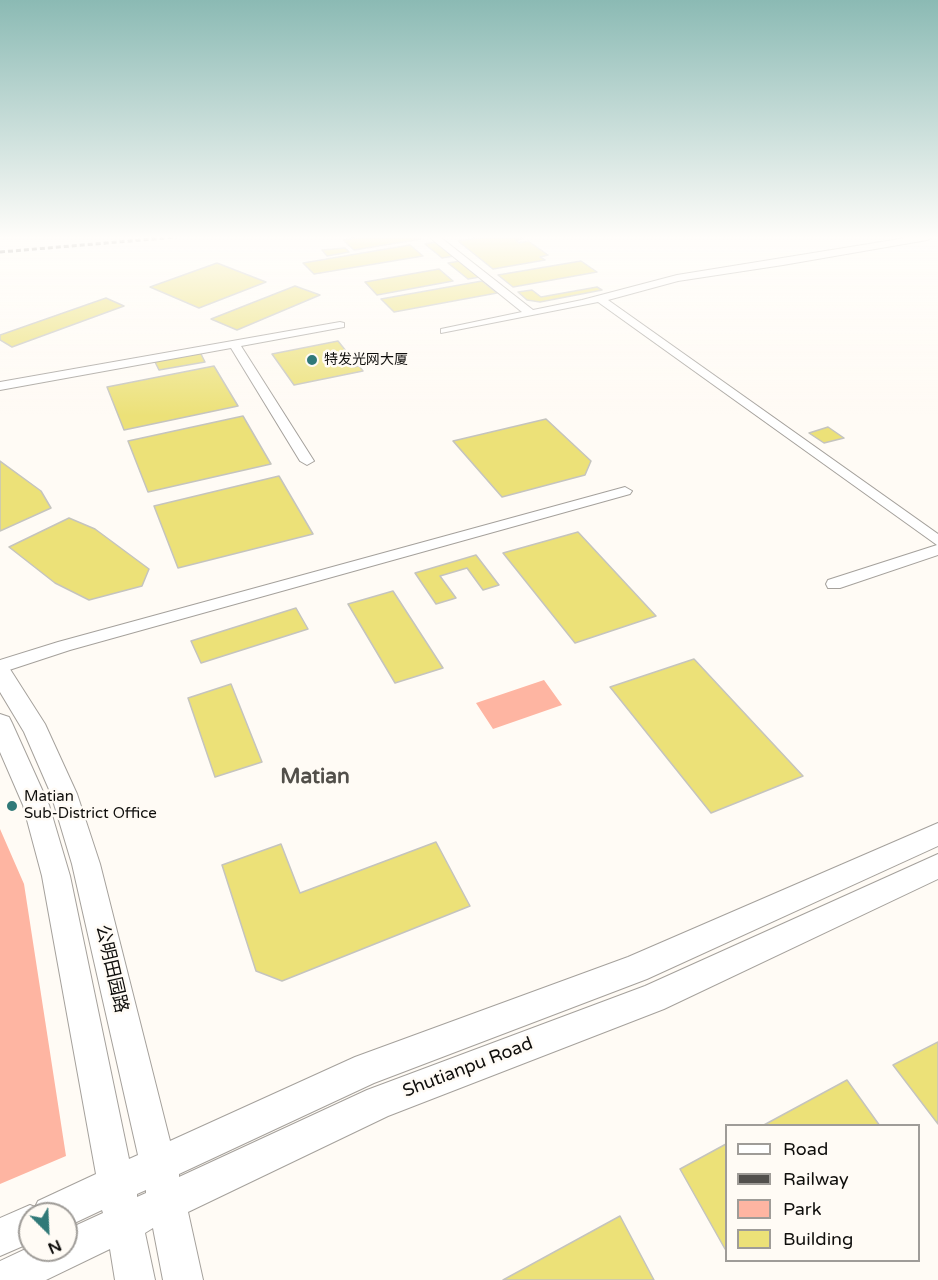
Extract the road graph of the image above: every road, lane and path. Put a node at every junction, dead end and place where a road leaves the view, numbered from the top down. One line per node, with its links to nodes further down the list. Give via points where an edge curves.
1 (509, 297): 4 (street)
2 (604, 297): 3 (street)
3 (599, 298): 4 (street); 11 (street)
4 (531, 314): 6 (street)
5 (340, 324): 7 (street)
6 (444, 331)
7 (234, 344): 8 (street); 9 (street)
8 (0, 386)
9 (308, 461)
10 (625, 491): 14 (street)
11 (938, 541)
12 (938, 550): 13 (street)
13 (834, 584)
14 (0, 667)
15 (0, 672): 19 (street, 公明田园路, via 36,731 64,794 86,864)
16 (0, 723): 20 (street, via 36,805 56,876)
17 (938, 834): 19 (street, Shutianpu Road, via 636,969 367,1069)
18 (938, 866): 22 (street, Shutianpu Road, via 653,998 379,1102)
19 (158, 1165): 20 (street, Shutianpu Road); 22 (street, 公明田园路)
20 (116, 1184): 21 (street, Shutianpu Road); 23 (street)
21 (77, 1202)
22 (167, 1202): 23 (street, Shutianpu Road); 28 (street, 公明田园路)
23 (124, 1223): 26 (street, Shutianpu Road); 27 (street)
24 (18, 1230): 25 (street)
25 (0, 1238)
26 (3, 1280)
27 (135, 1280)
28 (183, 1280)

